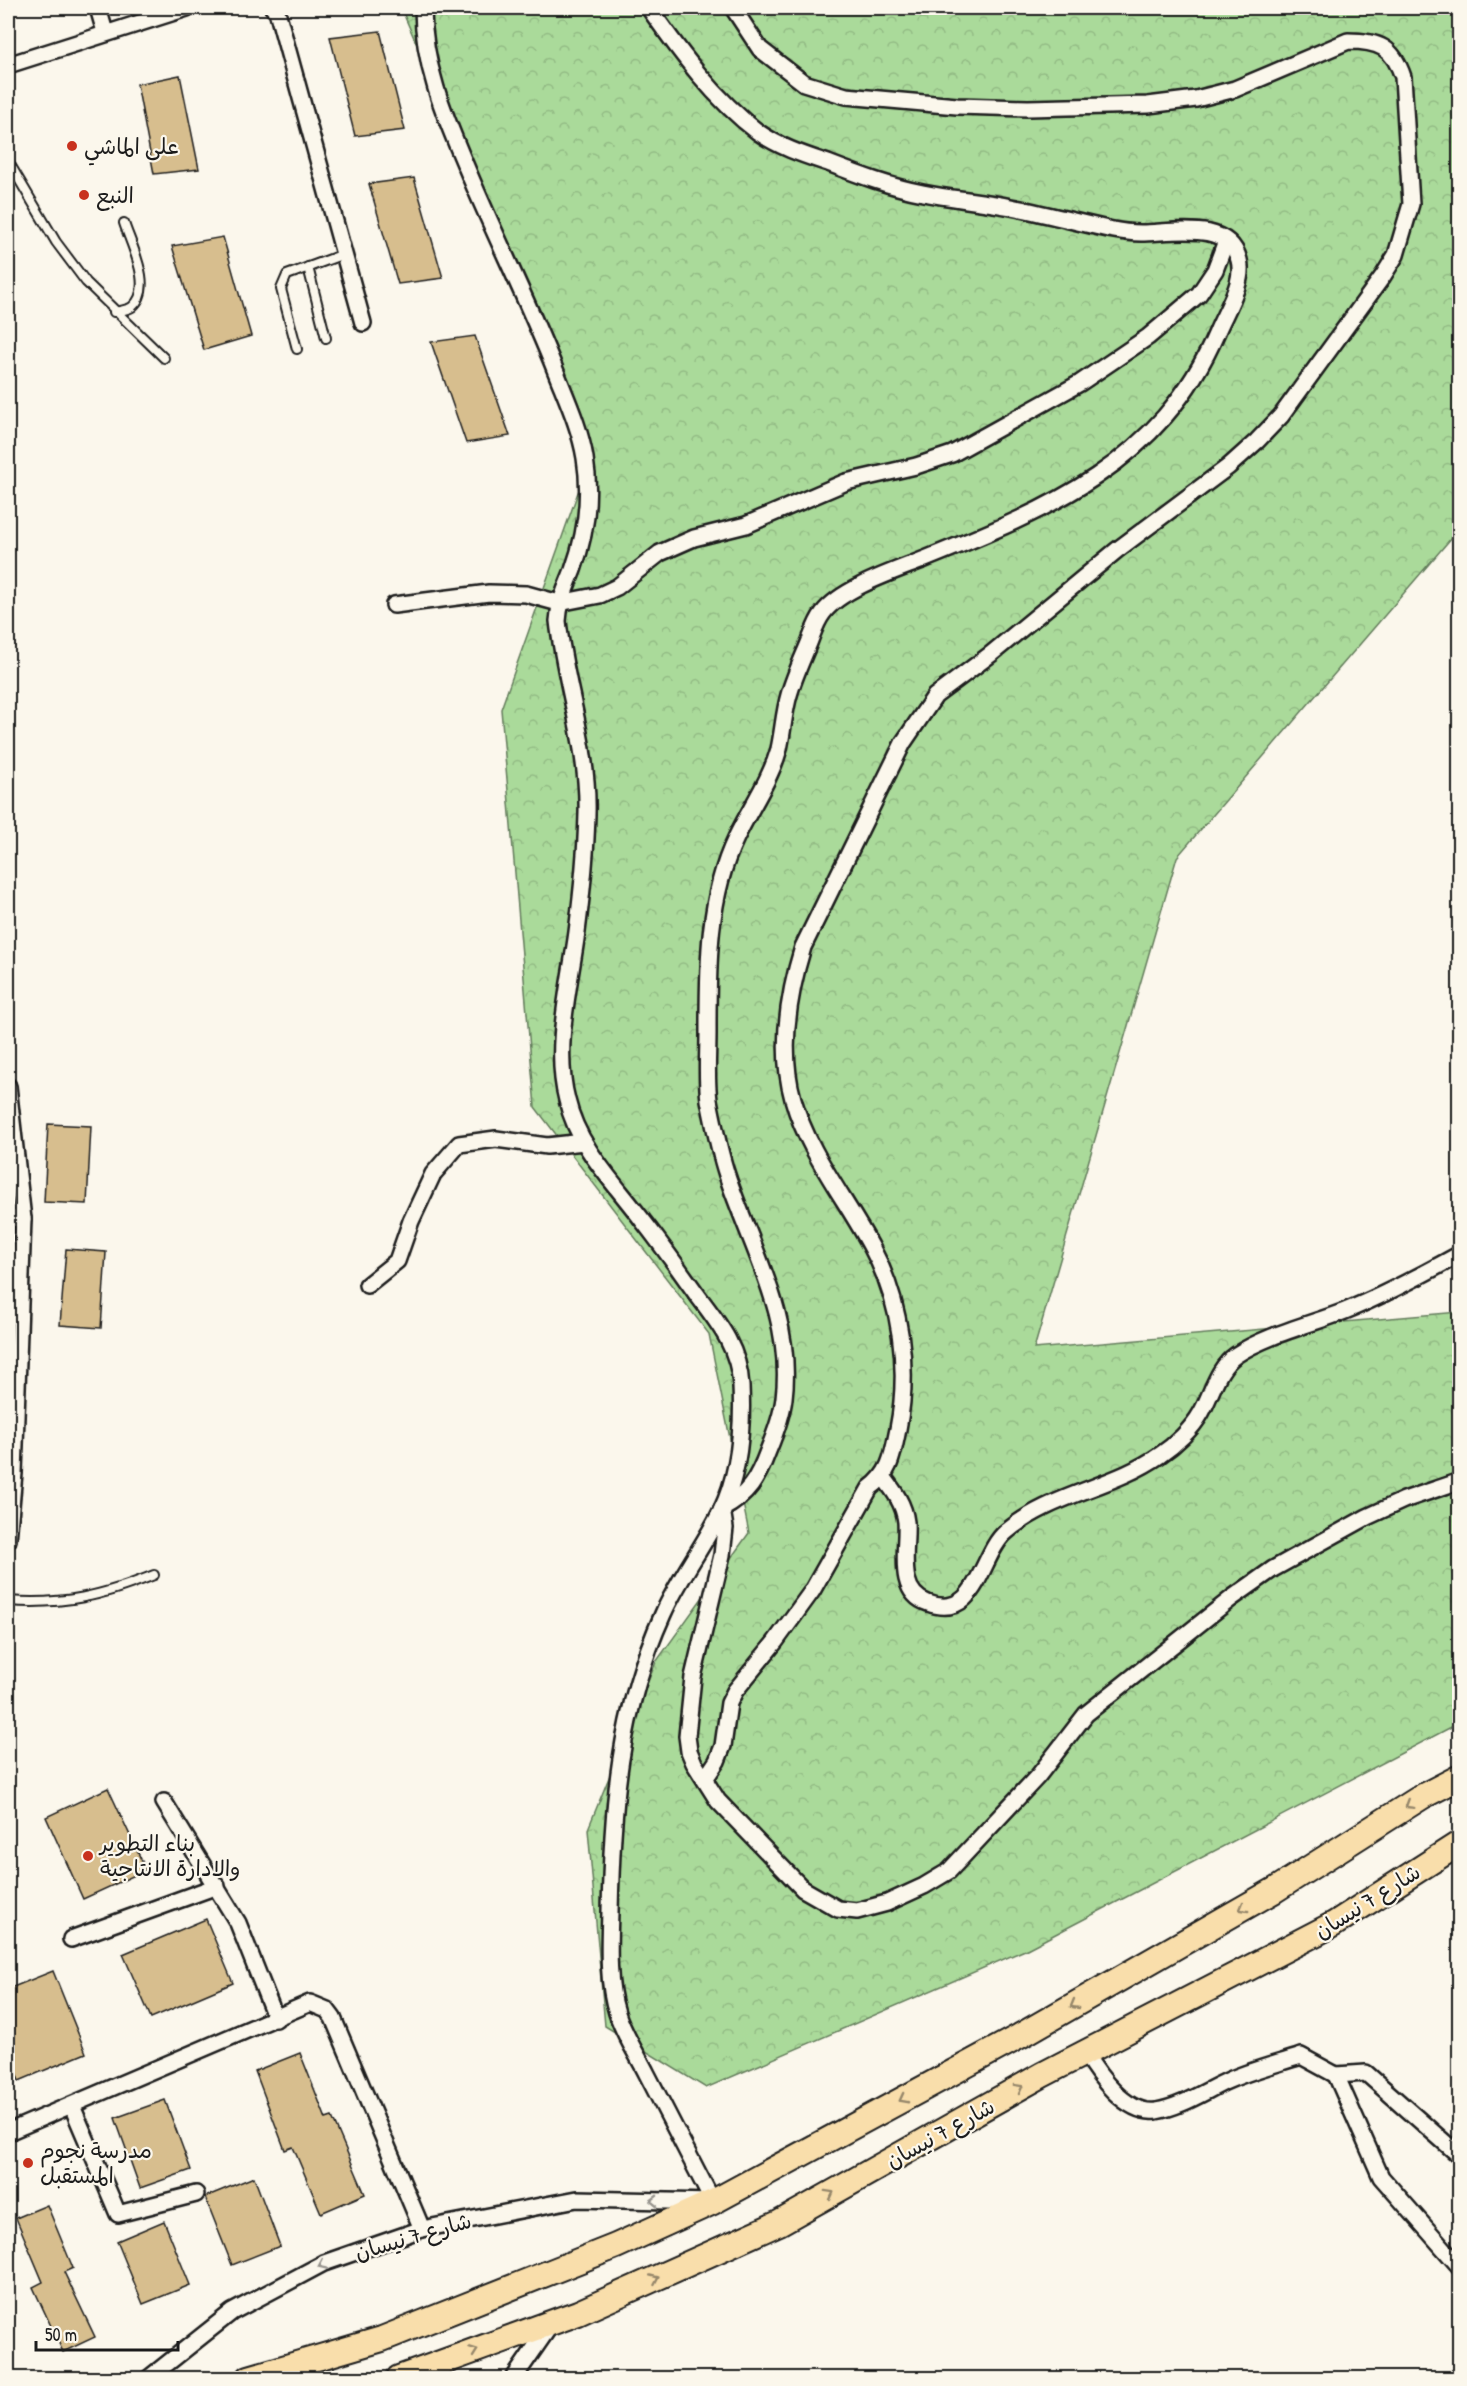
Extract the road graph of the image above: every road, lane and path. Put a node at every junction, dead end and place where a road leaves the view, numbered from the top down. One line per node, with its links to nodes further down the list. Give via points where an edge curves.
1 (98, 8): 7 (street)
2 (187, 8): 7 (street)
3 (273, 8): 12 (street, via 277,11)
4 (423, 8): 19 (street, via 424,44 438,99 547,348 585,456 588,505 584,531)
5 (649, 8): 11 (street, via 710,86 755,130 782,146 925,194 1018,208 1113,230 1200,232)
6 (732, 8): 27 (street, via 760,49 804,83 846,96 895,102 1028,108 1148,105 1196,99 1235,89 1348,40 1368,41 1385,48 1397,60 1402,77 1411,204 1396,255 1383,276 1281,416 1257,441 936,696 903,743 803,947 787,1014 786,1044 793,1099 821,1162 872,1248 886,1280 904,1359 901,1415 892,1461)
7 (105, 32): 8 (street)
8 (8, 65)
9 (8, 161): 14 (lane, via 56,242)
10 (124, 223): 14 (lane, via 142,279 141,296 131,308)
11 (1226, 241): 19 (street, via 1215,270 1199,294 1176,314 1080,383 1015,421 952,454 846,482 746,525 694,538 660,553 617,587 600,595); 29 (street, via 1238,254 1240,266 1231,298 1205,359 1149,434 1119,462 1067,496 838,600 826,609 809,642 789,694 771,771 732,844 724,868 710,949 708,1092 726,1172 771,1290 781,1329 784,1363 784,1398 765,1459 753,1486 738,1501)
12 (344, 254): 13 (lane); 15 (street)
13 (308, 267): 16 (lane); 17 (lane, via 286,275 281,289)
14 (114, 312): 18 (lane)
15 (363, 323)
16 (326, 338)
17 (297, 349)
18 (164, 358)
19 (559, 603): 20 (street, via 509,593); 22 (street, via 561,646 587,781 578,929 566,1004 563,1065 567,1104)
20 (394, 604)
21 (8, 1086): 24 (street)
22 (584, 1142): 26 (street, via 548,1146 496,1139 459,1144 433,1174 397,1261); 29 (street, via 718,1322 735,1354 742,1404 734,1476)
23 (8, 1218): 24 (street)
24 (23, 1219): 30 (street)
25 (1460, 1254): 27 (street, via 1370,1300 1235,1356 1217,1378 1200,1414 1177,1441 1140,1467 1025,1518 1005,1533 977,1584 955,1604 939,1607 913,1593 907,1580 902,1505)
26 (367, 1285)
27 (884, 1478): 34 (street, via 865,1495 812,1591 735,1691 729,1703 723,1746)
28 (1460, 1481): 34 (street, via 1367,1517 1273,1569 1232,1598 1086,1714 1038,1776 949,1871 886,1903 857,1911 838,1909 803,1889 730,1814)
29 (722, 1509): 34 (street, via 722,1555 693,1677 687,1736 694,1763); 46 (street, via 664,1611 637,1688 614,1790 610,1900 611,1981 618,2018)
30 (8, 1539)
31 (154, 1575): 32 (lane, via 108,1594 43,1604)
32 (8, 1601)
33 (1460, 1777): 46 (main road, شارع 7 نيسان, one-way to 46, via 1423,1796 1275,1890 1030,2030)
34 (705, 1779)
35 (164, 1802): 37 (street)
36 (1460, 1843): 40 (main road, شارع 7 نيسان, via 1334,1924)
37 (217, 1886): 38 (street); 39 (street, via 243,1934)
38 (71, 1939)
39 (276, 2019): 42 (street); 47 (street, via 310,2003 327,2010)
40 (1085, 2053): 41 (street, via 1098,2076 1127,2103 1153,2111 1301,2056); 49 (main road, شارع 7 نيسان, one-way to 40, via 779,2223)
41 (1336, 2075): 44 (street, via 1366,2073); 48 (street, via 1381,2177)
42 (72, 2106): 43 (street); 45 (street, via 118,2214)
43 (8, 2132)
44 (1460, 2156)
45 (196, 2194)
46 (713, 2202): 47 (street, شارع 7 نيسان, one-way to 47, via 577,2199); 51 (main road, شارع 7 نيسان, via 616,2246 382,2339)
47 (422, 2229): 50 (street, شارع 7 نيسان, one-way to 50, via 324,2264 232,2312)
48 (1460, 2267)
49 (552, 2323): 52 (main road, شارع 7 نيسان, one-way to 49); 53 (street)
50 (149, 2379)
51 (249, 2379)
52 (399, 2379)
53 (514, 2379)

